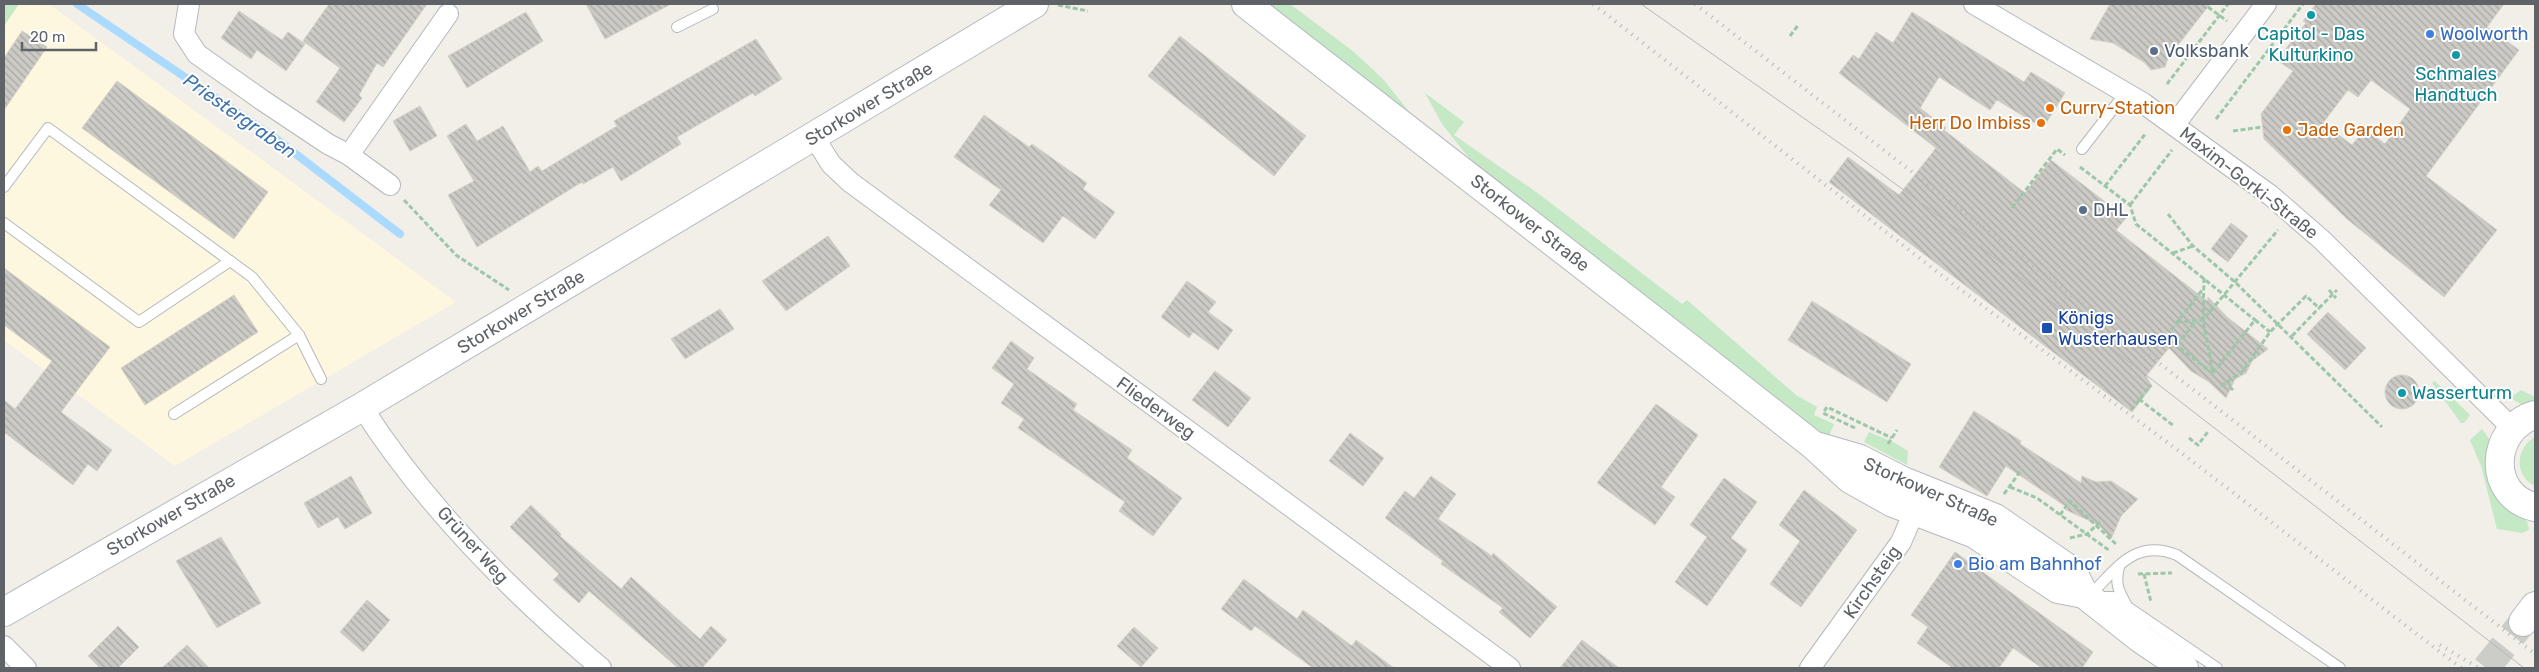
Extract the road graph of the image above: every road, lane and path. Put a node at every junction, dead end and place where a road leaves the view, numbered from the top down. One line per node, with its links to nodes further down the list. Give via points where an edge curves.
1 (189, 4): 25 (street, via 184,34 197,54 328,144)
2 (1046, 4): 9 (path); 21 (main road, Storkower Straße)
3 (1246, 4): 75 (main road, Storkower Straße, via 1813,445 1850,479)
4 (1974, 4): 15 (street, Maxim-Gorki-Straße)
5 (2228, 4): 14 (path)
6 (2266, 4): 17 (street)
7 (2303, 4): 16 (path)
8 (713, 9): 12 (lane)
9 (1088, 11)
10 (448, 14): 25 (street)
11 (1799, 24): 13 (path)
12 (678, 27)
13 (1790, 36)
14 (2167, 84)
15 (2126, 92): 17 (street, Maxim-Gorki-Straße); 24 (lane)
16 (2216, 119)
17 (2175, 124): 69 (street, Maxim-Gorki-Straße, via 2298,218)
18 (2262, 127): 20 (path)
19 (2150, 128): 28 (path, via 2105,186)
20 (2233, 131)
21 (814, 137): 45 (main road, Storkower Straße); 91 (street, Fliederweg, via 830,164 850,182)
22 (2175, 147): 29 (path)
23 (2057, 149): 30 (path)
24 (2082, 149)
25 (349, 154): 26 (street)
26 (390, 185): 45 (path, via 456,255)
27 (4, 188): 37 (lane, via 48,128)
28 (2124, 201): 29 (path); 31 (path)
29 (2130, 205): 36 (path, via 2136,224)
30 (2012, 208)
31 (2116, 211)
32 (2168, 214): 35 (path)
33 (4, 222): 37 (lane, via 139,322)
34 (2279, 229): 39 (path)
35 (2193, 246): 36 (path); 39 (path)
36 (2173, 253): 38 (path)
37 (230, 261): 54 (lane, via 252,277)
38 (2204, 278): 40 (path); 43 (path)
39 (2235, 282): 43 (path); 51 (path)
40 (2203, 288): 47 (path); 50 (path)
41 (2328, 290): 44 (path)
42 (2337, 290): 44 (path)
43 (2225, 294): 47 (path); 48 (path)
44 (2334, 296): 46 (path)
45 (533, 306): 63 (main road, Storkower Straße)
46 (2319, 308): 51 (path, via 2306,296); 55 (path)
47 (2203, 320): 49 (path); 56 (path)
48 (2255, 320): 53 (path); 56 (path)
49 (2196, 321): 50 (path); 56 (path, via 2179,347)
50 (2177, 322): 52 (path)
51 (2278, 323): 53 (path); 55 (path)
52 (2171, 330)
53 (2270, 332): 59 (path, via 2242,372)
54 (299, 335): 57 (lane); 65 (lane)
55 (2292, 336): 68 (path)
56 (2213, 374)
57 (321, 379)
58 (2151, 385): 62 (path)
59 (2221, 386)
60 (2229, 387): 61 (path)
61 (2235, 391)
62 (2139, 399): 64 (path); 67 (path)
63 (362, 407): 87 (main road, Storkower Straße); 90 (street, Grüner Weg, via 385,442 456,529 557,631)
64 (2131, 410)
65 (174, 414)
66 (2535, 415): 69 (main road)
67 (2174, 426)
68 (2382, 427)
69 (2512, 428): 76 (main road, via 2500,448 2500,472 2510,492)
70 (1896, 430): 72 (path)
71 (2209, 430): 73 (path, via 2198,444)
72 (1892, 438)
73 (2189, 438)
74 (2022, 469): 77 (path, via 2010,487 2037,498)
75 (1919, 501): 85 (main road, Storkower Straße, via 1976,534 2058,589); 92 (street, Kirchsteig, via 1901,542)
76 (2535, 507)
77 (2060, 515): 79 (path, via 2070,501); 80 (path)
78 (2101, 521): 79 (path)
79 (2098, 525): 80 (path); 82 (path)
80 (2087, 534): 81 (path); 83 (path)
81 (2061, 541)
82 (2118, 546)
83 (2112, 552)
84 (2120, 566): 85 (lane); 86 (lane, via 2116,580 2118,591); 95 (lane, via 2129,557 2146,550 2162,549 2177,555)
85 (2086, 595): 86 (lane, via 2113,597); 93 (main road, Storkower Straße)
86 (2128, 606): 94 (lane)
87 (4, 612)
88 (4, 646): 89 (street)
89 (26, 668)
90 (601, 668)
91 (1510, 668)
92 (1810, 668)
93 (2184, 668)
94 (2217, 668)
95 (2340, 668)

